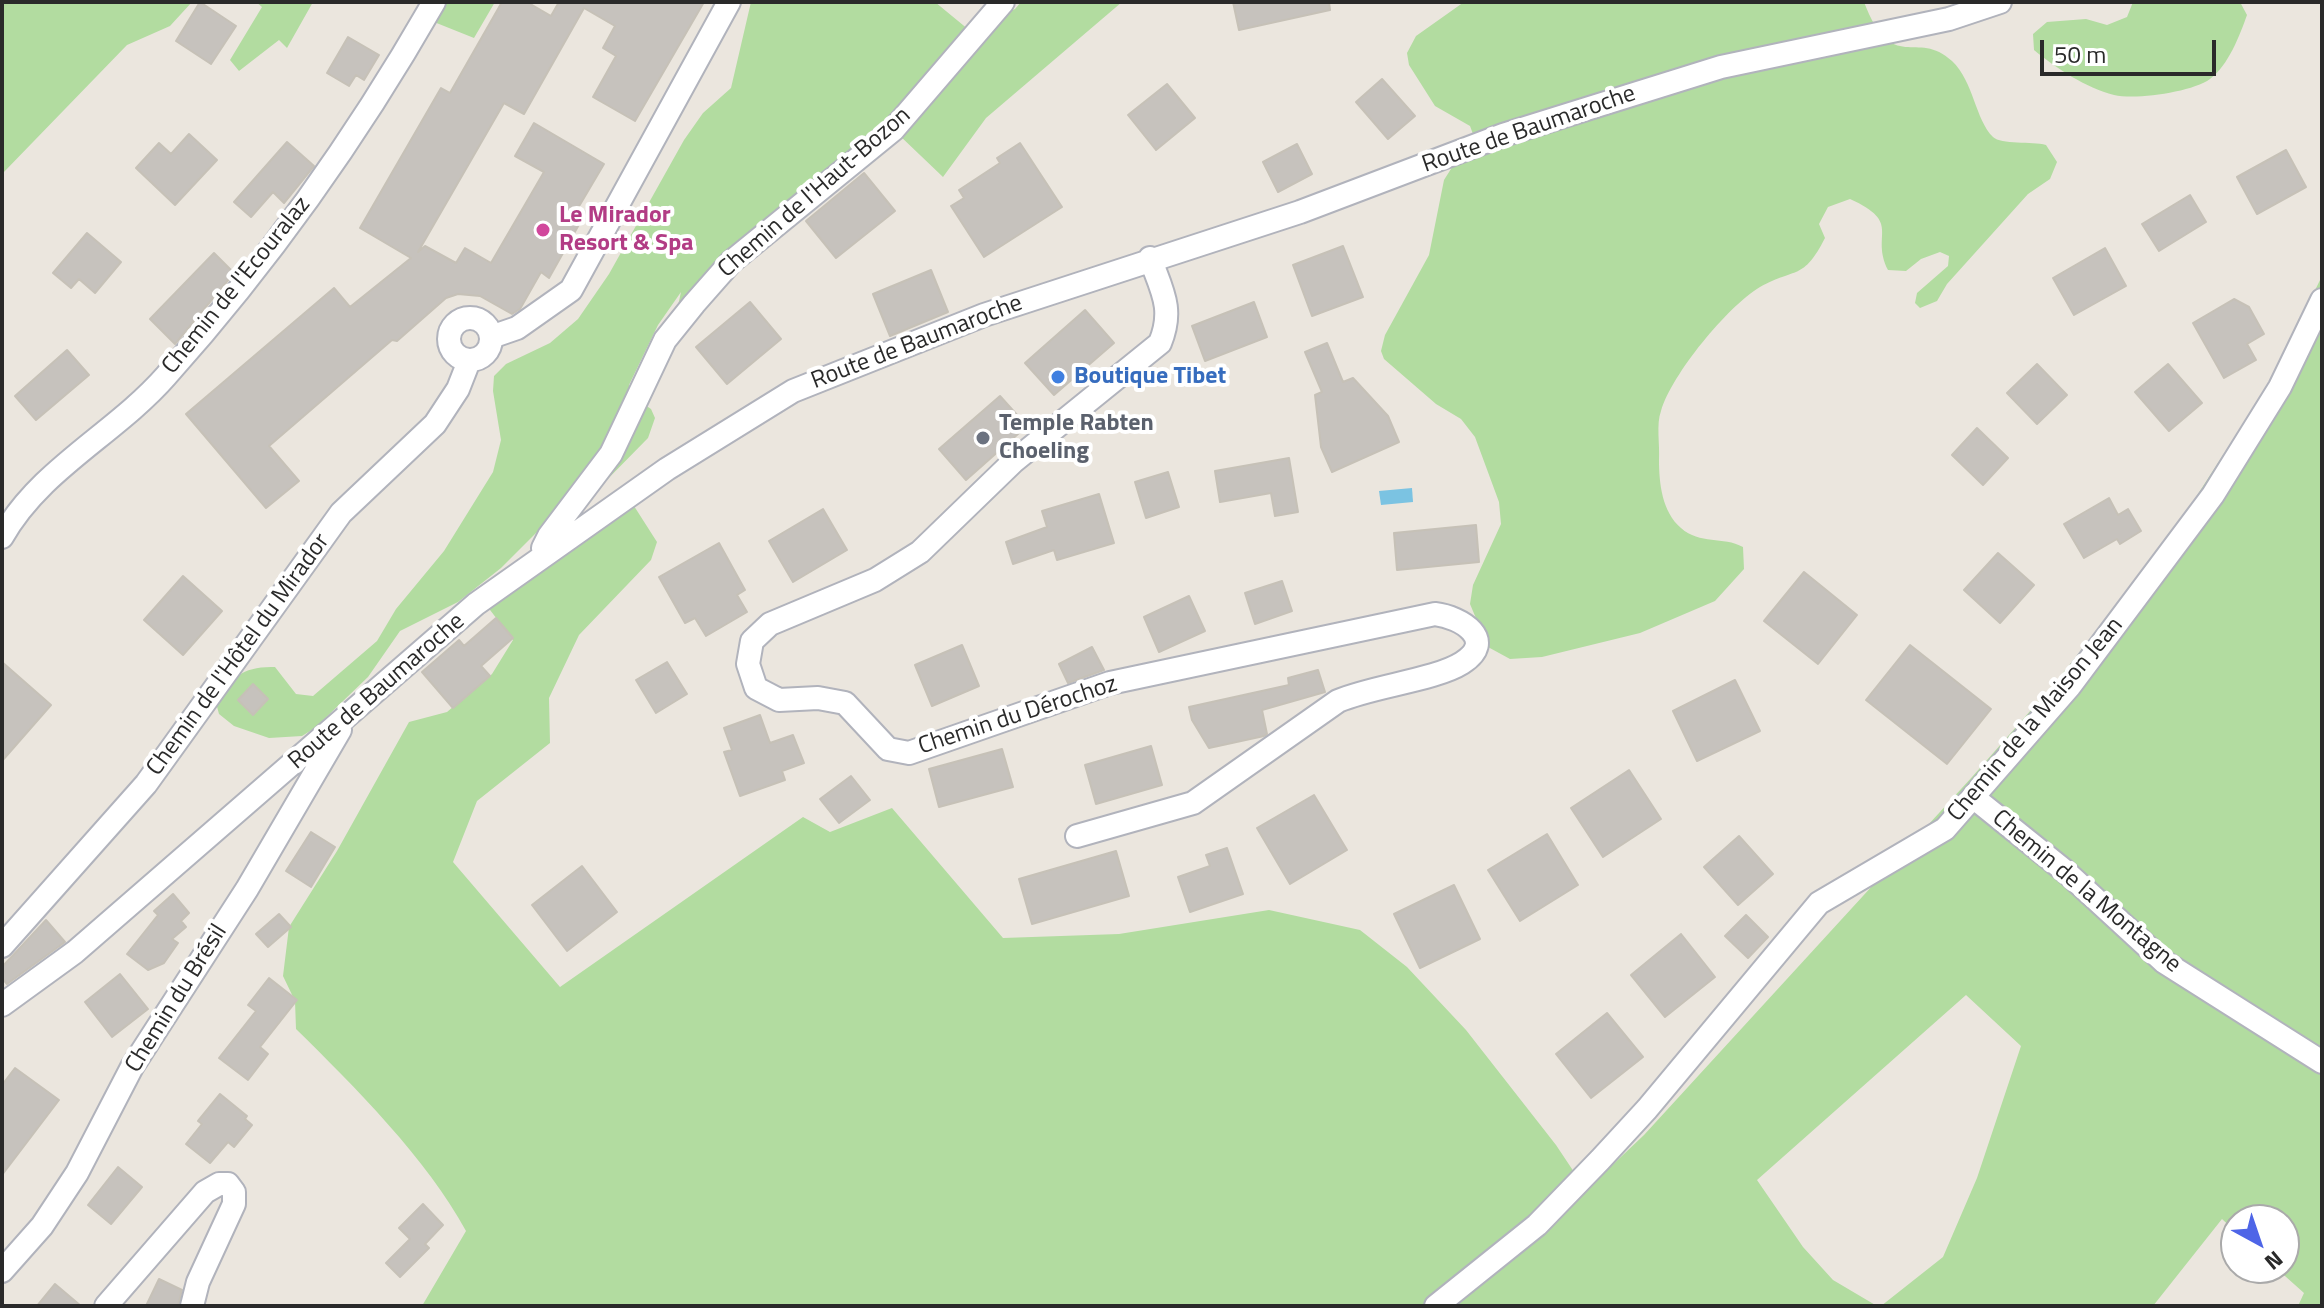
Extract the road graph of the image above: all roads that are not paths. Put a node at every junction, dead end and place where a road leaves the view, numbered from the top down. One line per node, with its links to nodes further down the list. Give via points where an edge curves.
1 (434, 2): 9 (street, Chemin de l'Ecouralaz, via 344,150 234,293 165,378 29,497)
2 (729, 2): 7 (street, via 571,290 517,328)
3 (1003, 2): 10 (street, Chemin de l'Haut-Bozon, via 893,130 731,262 694,304 665,340 611,454 549,536)
4 (2000, 2): 5 (street, Route de Baumaroche, via 1949,19 1721,67 1503,135 1300,212)
5 (1150, 258): 10 (street, Route de Baumaroche, via 984,315 793,391); 13 (street, Chemin du Dérochoz, via 1168,322 1160,343 1013,462 920,552 875,580 770,624 752,641 748,664 756,688 779,700 845,703 888,749 909,753 1110,683 1435,614 1470,625 1475,647 1462,663 1442,671 1338,701 1193,803)
6 (2322, 300): 12 (street, Chemin de la Maison Jean, via 2280,387 2213,495 2070,686)
7 (491, 337): 8 (street, via 486,354); 8 (street, via 481,321 467,318 456,324 449,343 456,355)
8 (469, 361): 14 (street, Chemin de l'Hôtel du Mirador, via 435,424 341,513 146,784)
9 (2, 537)
10 (540, 556): 11 (street, Route de Baumaroche, via 476,604)
11 (344, 722): 15 (street, Route de Baumaroche, via 75,952); 17 (street, Chemin du Brésil, via 247,889 132,1067 77,1173 42,1226)
12 (1973, 797): 16 (street, Chemin de la Montagne, via 2065,871 2164,962); 20 (street, Chemin de la Maison Jean, via 1945,829 1819,903 1600,1160 1537,1225)
13 (1077, 836)
14 (2, 946)
15 (2, 1005)
16 (2322, 1062)
17 (2, 1271)
18 (106, 1306): 19 (street, via 205,1192 228,1184 234,1204)
19 (192, 1306)
20 (1436, 1306)

